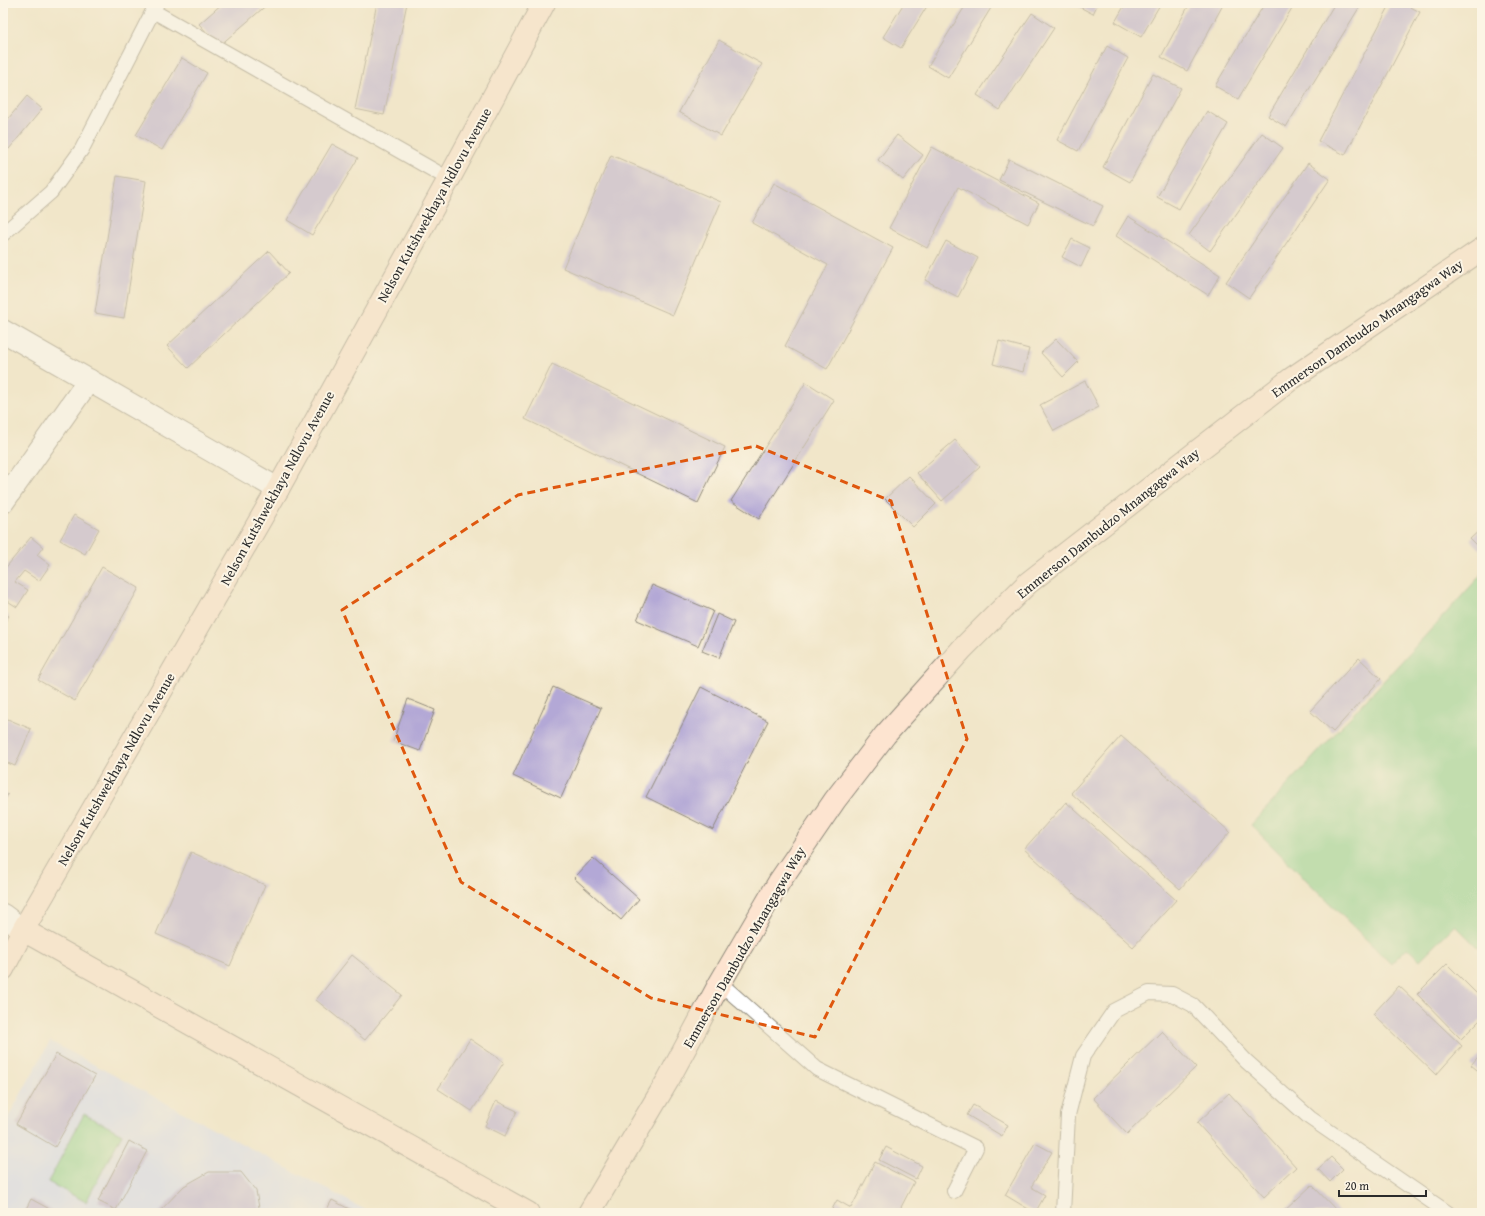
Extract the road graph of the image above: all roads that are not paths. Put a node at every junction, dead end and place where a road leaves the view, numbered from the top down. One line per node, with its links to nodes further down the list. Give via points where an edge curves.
1 (540, 4): 3 (street, Nelson Kutshwekhaya Ndlovu Avenue)
2 (155, 7): 3 (lane); 4 (lane, via 82,148 51,192)
3 (449, 179): 8 (street, Nelson Kutshwekhaya Ndlovu Avenue)
4 (3, 234)
5 (1482, 249): 13 (street, Emmerson Dambudzo Mnangagwa Way, via 1291,380 1111,517 1028,584 952,660 885,735 835,800 779,882)
6 (3, 331): 7 (street)
7 (88, 380): 8 (street); 9 (street)
8 (278, 489): 11 (street, Nelson Kutshwekhaya Ndlovu Avenue)
9 (3, 502)
10 (3, 915): 11 (street)
11 (23, 930): 12 (street, Nelson Kutshwekhaya Ndlovu Avenue); 15 (street)
12 (3, 969)
13 (720, 983): 14 (lane, via 816,1069 976,1148); 16 (street, Emmerson Dambudzo Mnangagwa Way, via 668,1080)
14 (954, 1191)
15 (528, 1213)
16 (588, 1213)
17 (1063, 1213): 18 (lane, via 1068,1115 1083,1056 1114,1011 1149,993 1172,994 1193,1005 1246,1060 1310,1118)
18 (1448, 1213)

